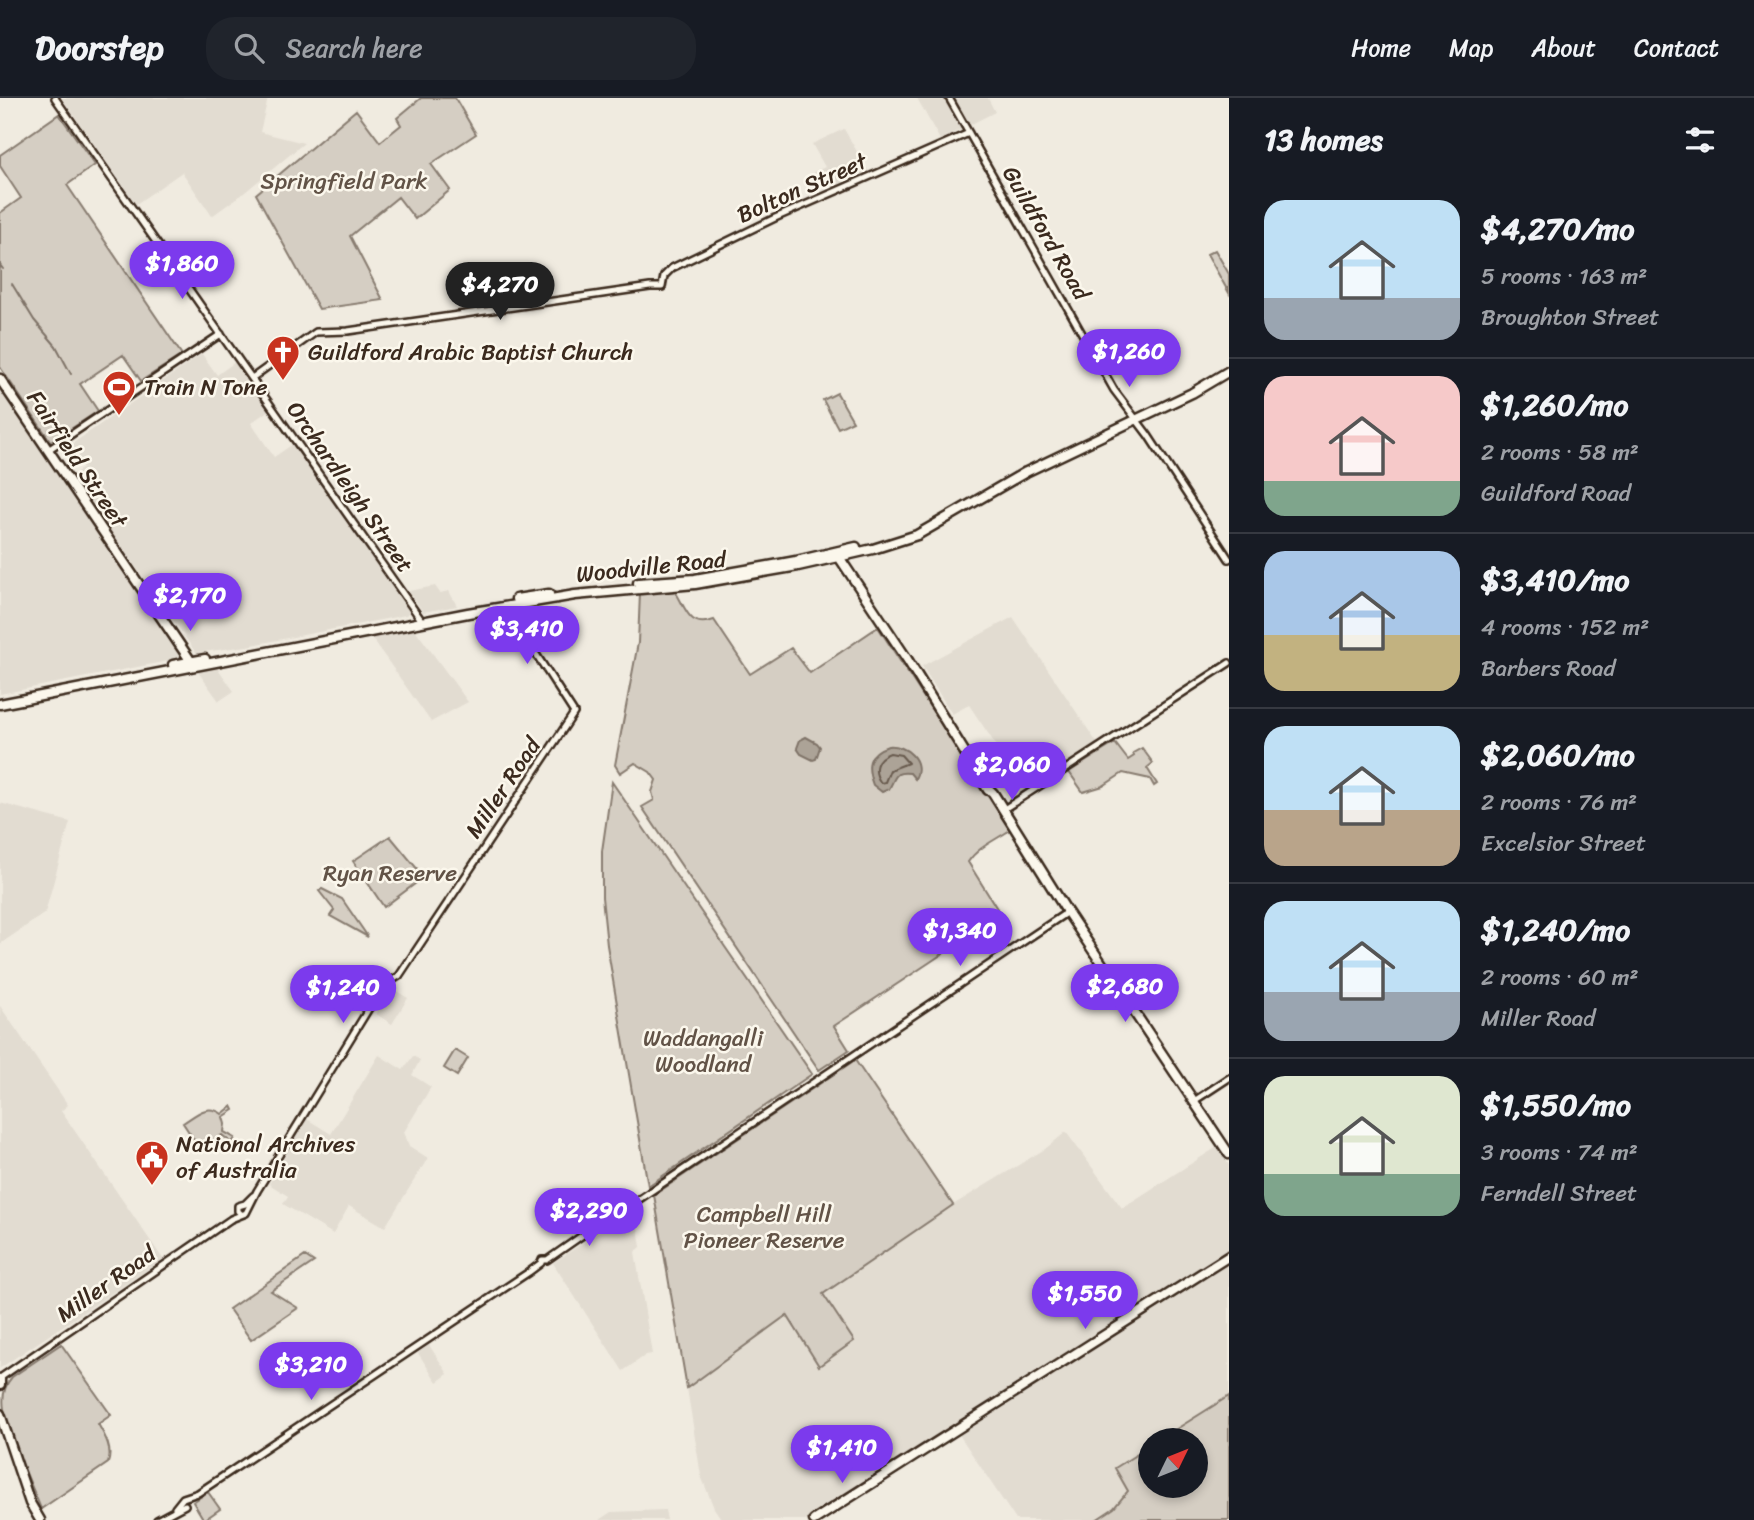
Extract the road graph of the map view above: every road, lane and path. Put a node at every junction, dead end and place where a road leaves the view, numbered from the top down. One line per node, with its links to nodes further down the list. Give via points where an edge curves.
1 (55, 98): 4 (street, Orchardleigh Street)
2 (949, 98): 3 (street, Guildford Road)
3 (969, 133): 6 (street, Bolton Street, via 672,268 656,287 348,331 318,331); 8 (street, Guildford Road)
4 (221, 334): 6 (street, Orchardleigh Street); 9 (street)
5 (1229, 368): 8 (main road, Woodville Road)
6 (252, 378): 14 (street, Orchardleigh Street)
7 (0, 379): 9 (main road, Fairfield Street)
8 (1134, 418): 10 (main road, Woodville Road, via 1026,472 917,535); 11 (street, Guildford Road)
9 (48, 450): 16 (main road, Fairfield Street)
10 (837, 554): 12 (main road, Woodville Road, via 695,584); 19 (main road)
11 (1229, 559)
12 (629, 587): 13 (main road, Woodville Road); 14 (main road, Woodville Road, via 533,596)
13 (505, 606): 14 (main road, Woodville Road); 29 (street, Miller Road, via 574,713 400,976 385,985 246,1206 246,1213 239,1212)
14 (421, 620): 16 (main road, Woodville Road)
15 (1229, 663): 21 (street)
16 (192, 664): 17 (main road, Woodville Road); 18 (main road, Woodville Road)
17 (0, 699)
18 (0, 704)
19 (987, 786): 20 (main road); 21 (main road)
20 (993, 798): 21 (main road); 22 (main road)
21 (1004, 809): 22 (main road); 23 (main road)
22 (1012, 828): 23 (main road)
23 (1020, 837): 24 (main road)
24 (1066, 910): 26 (main road); 33 (street)
25 (1229, 1077): 26 (street)
26 (1194, 1101): 27 (main road)
27 (1229, 1154)
28 (1229, 1256): 34 (main road)
29 (0, 1378): 30 (main road)
30 (0, 1385)
31 (0, 1413): 32 (main road)
32 (40, 1520)
33 (157, 1520)
34 (814, 1520)

